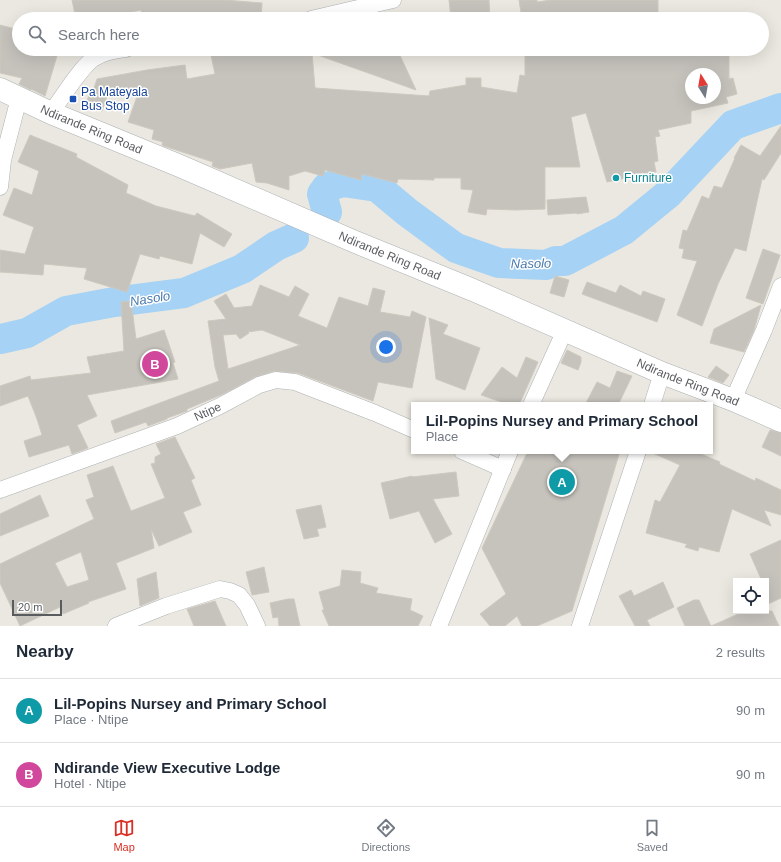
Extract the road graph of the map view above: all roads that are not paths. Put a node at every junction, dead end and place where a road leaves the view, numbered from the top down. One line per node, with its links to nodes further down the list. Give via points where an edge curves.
1 (393, 0): 2 (street)
2 (341, 12)
3 (98, 56): 5 (street, via 84,68)
4 (10, 94): 5 (street, Ndirande Ring Road); 6 (street)
5 (51, 113): 8 (street, Ndirande Ring Road)
6 (0, 186)
7 (781, 286): 10 (street)
8 (565, 330): 9 (street, Ndirande Ring Road); 11 (street)
9 (662, 373): 10 (street, Ndirande Ring Road); 12 (street)
10 (733, 400): 13 (street, Ndirande Ring Road)
11 (532, 402)
12 (653, 402)
13 (781, 421)
14 (411, 429): 19 (street, Ntipe, via 295,382 276,380 259,385 177,426)
15 (469, 454): 18 (street)
16 (509, 454): 18 (street)
17 (637, 454): 23 (street)
18 (502, 468): 22 (street)
19 (0, 490)
20 (116, 626): 21 (street, via 166,606 220,589 239,595)
21 (257, 626)
22 (439, 626)
23 (580, 626)

